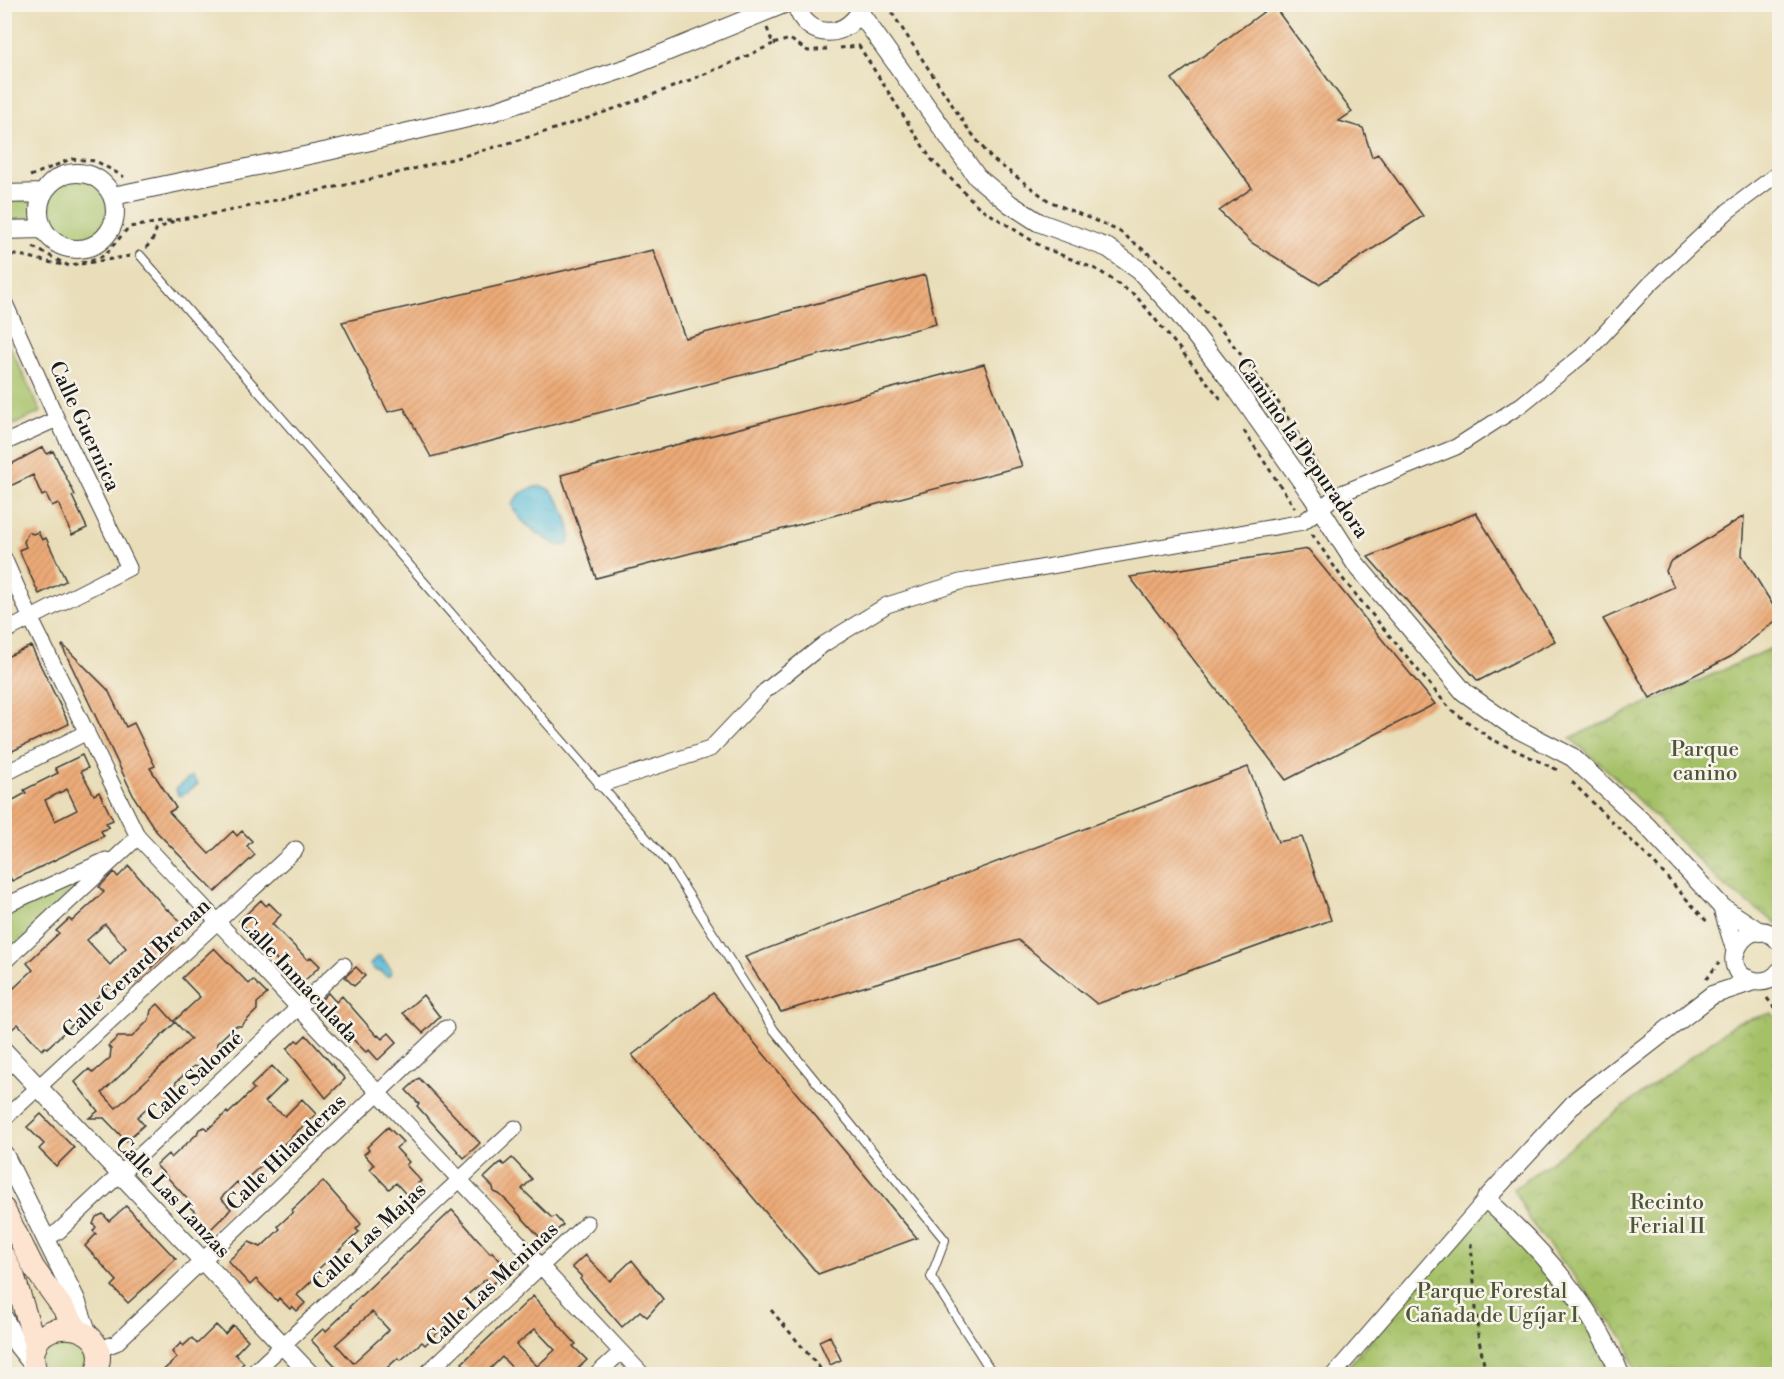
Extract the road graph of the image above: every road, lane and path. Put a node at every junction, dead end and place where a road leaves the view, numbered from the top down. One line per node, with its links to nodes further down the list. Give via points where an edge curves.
1 (784, 4): 11 (street, via 627,68 489,112)
2 (796, 4): 4 (street, via 798,14 808,26 822,32 837,32 851,25)
3 (889, 4): 22 (path, via 960,117 991,158 1049,201 1119,231 1171,271 1276,399)
4 (862, 9): 23 (street, Camino la Depuradora, via 976,177 1038,222 1108,248 1140,271 1230,380)
5 (773, 44): 12 (path, via 659,91 521,139 398,173)
6 (1779, 172): 22 (street, via 1728,212 1650,284 1589,350 1521,405 1456,447)
7 (135, 175): 8 (path, via 123,177 96,161 72,159)
8 (21, 179)
9 (43, 193): 10 (street); 11 (street, via 50,183 73,172 102,182); 13 (street, via 39,205)
10 (4, 194)
11 (113, 196): 13 (street, via 114,222 99,243 74,250 56,243)
12 (178, 219): 17 (path, via 156,230); 18 (path, via 129,227 104,256)
13 (42, 229): 14 (street)
14 (4, 230)
15 (29, 245): 18 (path)
16 (4, 255): 18 (path, via 21,254)
17 (140, 255): 18 (path); 29 (lane)
18 (69, 266)
19 (4, 301): 20 (street, Calle Guernica)
20 (57, 419): 21 (street); 25 (street, Calle Guernica, via 129,568)
21 (4, 443)
22 (1337, 495): 23 (street)
23 (1319, 508): 29 (street, via 1303,522 960,582 887,605 824,644 765,691 710,749); 34 (street, Camino la Depuradora, via 1355,563 1464,692 1512,726 1572,757 1647,826)
24 (4, 558): 25 (street, Calle Inmaculada)
25 (31, 619): 26 (street); 27 (street, Calle Inmaculada)
26 (4, 632)
27 (87, 732): 28 (street); 30 (street, Calle Inmaculada)
28 (4, 774)
29 (602, 784): 74 (lane, via 669,864 774,1030 945,1240 931,1277)
30 (138, 837): 32 (street); 35 (street, Calle Inmaculada)
31 (296, 849): 35 (street, Calle Gerard Brenan)
32 (117, 855): 33 (street); 38 (street)
33 (4, 906)
34 (1722, 907): 36 (street, Camino la Depuradora); 37 (street, Camino la Depuradora)
35 (217, 922): 44 (street, Calle Inmaculada); 47 (street, Calle Gerard Brenan)
36 (1774, 937): 37 (street, via 1745,936)
37 (1735, 954): 41 (street, via 1740,973); 43 (street)
38 (4, 962)
39 (344, 965): 44 (street, Calle Salomé)
40 (1779, 971): 41 (street)
41 (1758, 982): 42 (street); 43 (street)
42 (1779, 992)
43 (1712, 995): 54 (street, via 1578,1099)
44 (298, 1008): 48 (street, Calle Inmaculada); 52 (street, Calle Salomé)
45 (446, 1028): 48 (street, Calle Hilanderas)
46 (4, 1051): 47 (street, Calle Las Lanzas)
47 (39, 1087): 49 (street, Calle Gerard Brenan); 52 (street, Calle Las Lanzas)
48 (378, 1093): 53 (street, Calle Inmaculada); 60 (street, Calle Hilanderas)
49 (4, 1119)
50 (515, 1128): 53 (street, Calle Las Majas)
51 (4, 1154): 57 (street)
52 (121, 1174): 57 (street, Calle Salomé); 60 (street, Calle Las Lanzas)
53 (459, 1180): 61 (street, Calle Inmaculada); 64 (street, Calle Las Majas)
54 (1486, 1199): 75 (street); 77 (street, via 1516,1225 1567,1283 1611,1352)
55 (4, 1209): 66 (main road, via 34,1268)
56 (587, 1223): 61 (street, Calle Las Meninas)
57 (46, 1239): 66 (street, via 76,1300)
58 (1471, 1243): 76 (path, via 1478,1335)
59 (4, 1256): 67 (main road, via 14,1276)
60 (202, 1260): 64 (street, Calle Las Lanzas); 66 (street, Calle Hilanderas, via 116,1343)
61 (541, 1267): 65 (street, Calle Inmaculada); 70 (street, Calle Las Meninas)
62 (771, 1310): 73 (path)
63 (4, 1318): 67 (street, via 18,1346)
64 (283, 1346): 68 (street, Calle Las Majas); 69 (street, Calle Las Lanzas)
65 (621, 1352): 71 (street); 72 (street, Calle Inmaculada)
66 (94, 1354): 67 (main road, via 58,1328 41,1338)
67 (35, 1362)
68 (252, 1374)
69 (310, 1374)
70 (426, 1374)
71 (597, 1374)
72 (642, 1374)
73 (825, 1374)
74 (993, 1374)
75 (1334, 1374)
76 (1486, 1374)
77 (1620, 1374)

